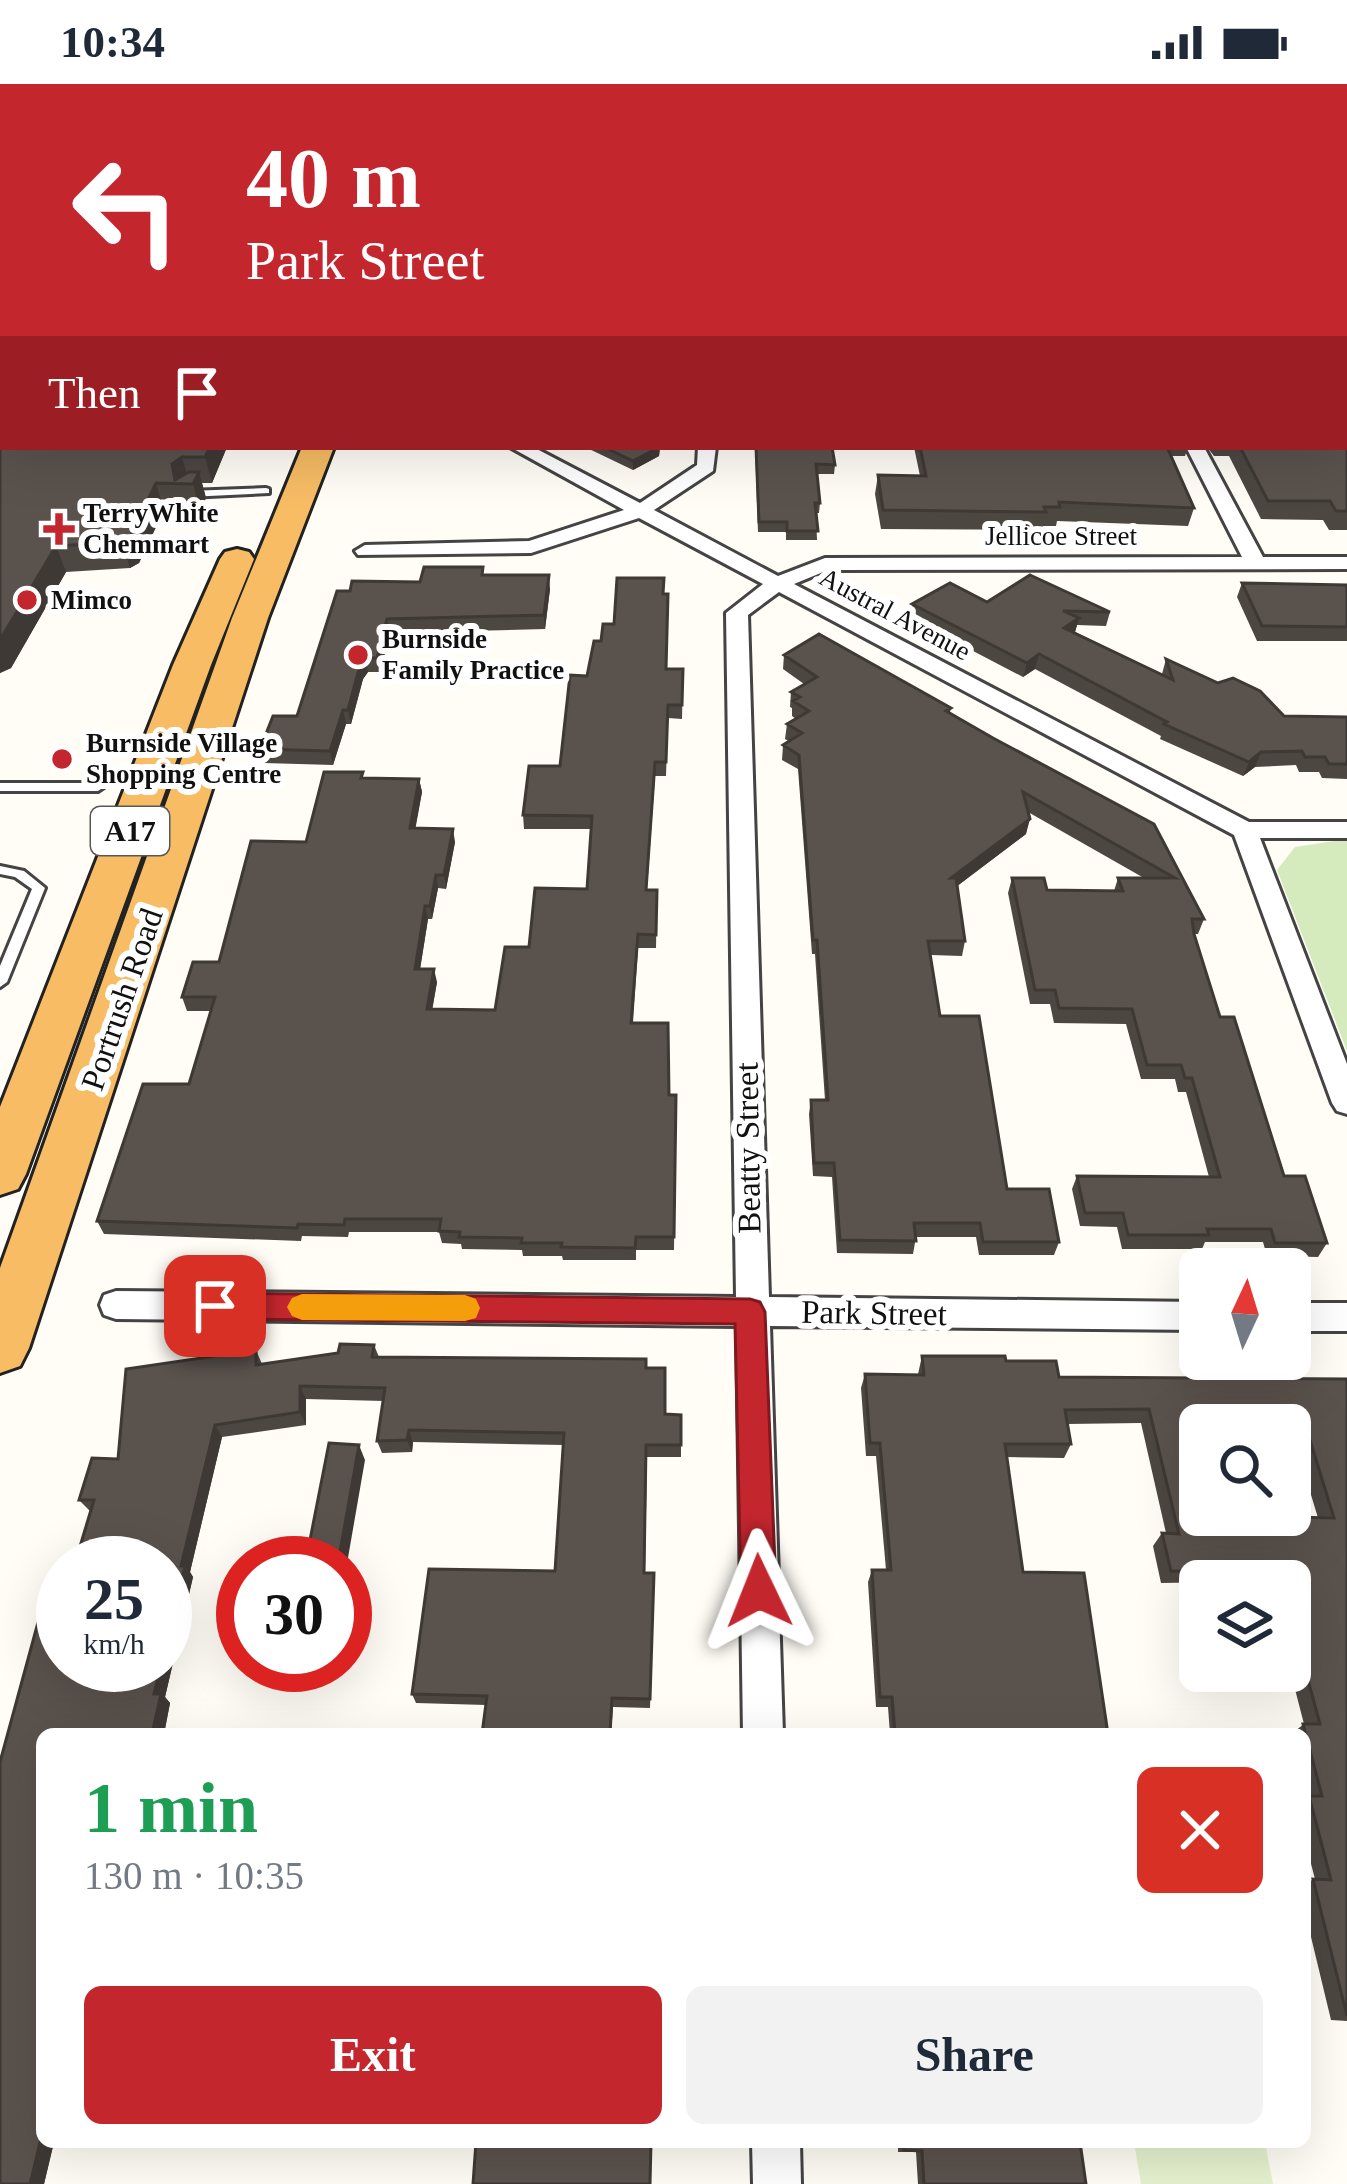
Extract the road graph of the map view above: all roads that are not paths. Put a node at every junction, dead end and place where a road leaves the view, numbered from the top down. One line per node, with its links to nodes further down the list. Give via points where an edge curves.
1 (317, 450): 27 (highway, Portrush Road / A17, via 250,618)
2 (525, 450): 7 (street, Austral Avenue)
3 (707, 450): 7 (street, via 706,467)
4 (1197, 450): 9 (street)
5 (270, 480): 6 (lane, via 189,490); 21 (highway, Portrush Road / A17)
6 (185, 500)
7 (639, 512): 8 (street, via 531,547); 11 (street, Austral Avenue)
8 (365, 551)
9 (1255, 562): 10 (street, Jellicoe Street); 11 (street, Jellicoe Street, via 825,564)
10 (1347, 563)
11 (778, 583): 14 (street, Austral Avenue); 23 (street, Beatty Street, via 737,613)
12 (0, 787): 13 (lane)
13 (98, 787)
14 (1245, 830): 15 (street); 20 (street)
15 (1347, 830)
16 (26, 858): 18 (lane)
17 (0, 870): 18 (lane)
18 (19, 874): 19 (lane, via 39,889 38,898)
19 (0, 982)
20 (1347, 1103)
21 (0, 1174)
22 (116, 1305): 23 (street, Park Street)
23 (750, 1312): 24 (street, Park Street); 28 (street, Beatty Street)
24 (1179, 1316)
25 (1311, 1317): 26 (street)
26 (1347, 1317)
27 (5, 1319)
28 (763, 1728)
29 (776, 2148): 30 (street)
30 (777, 2184)

